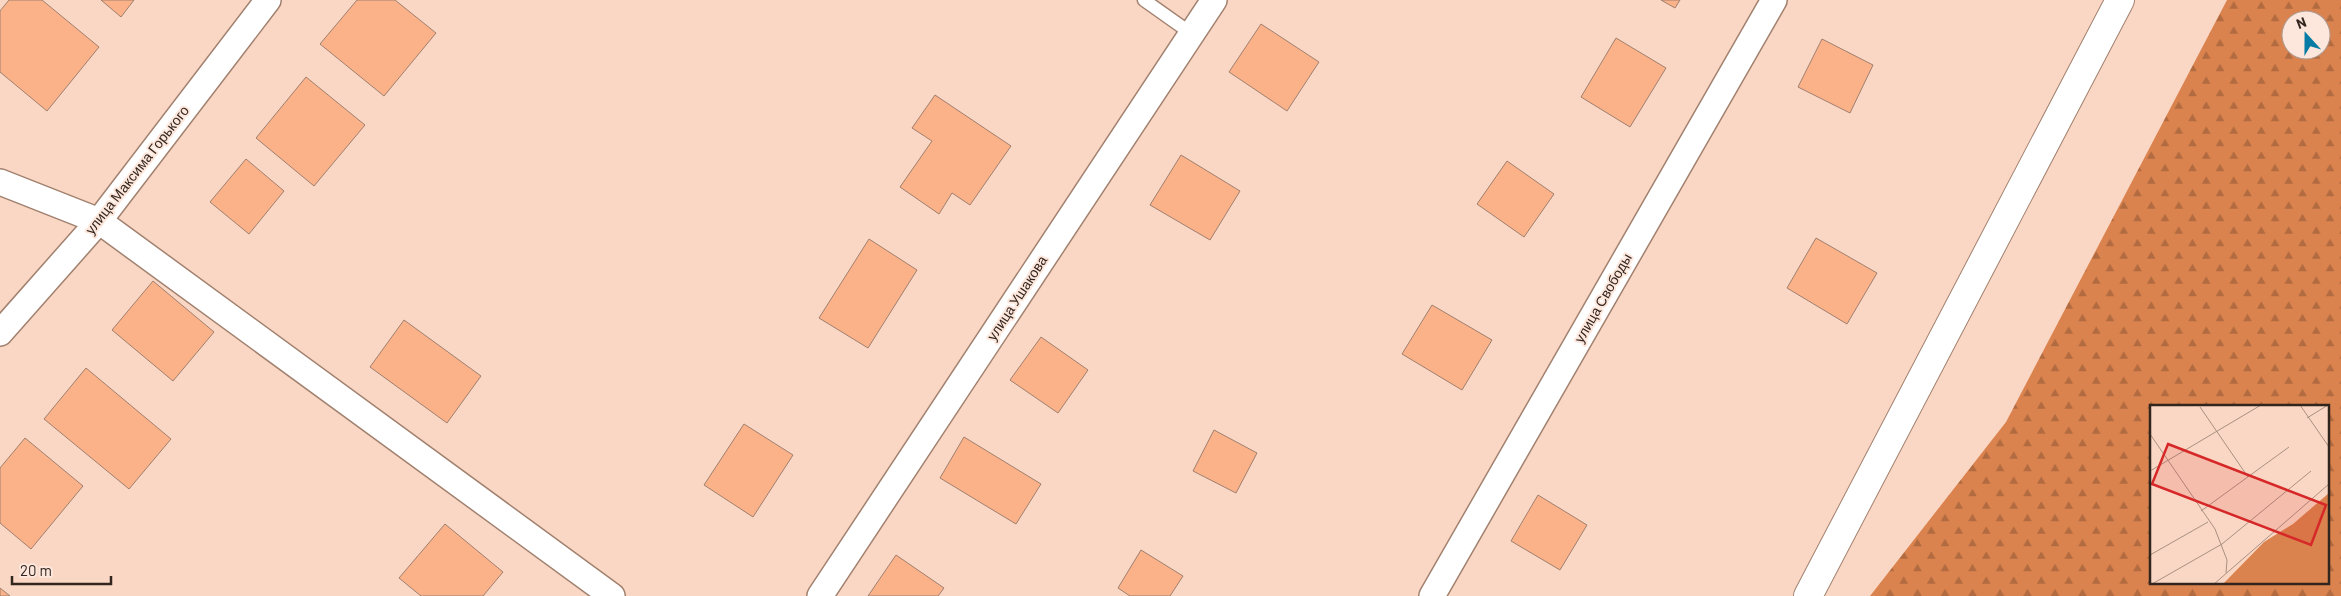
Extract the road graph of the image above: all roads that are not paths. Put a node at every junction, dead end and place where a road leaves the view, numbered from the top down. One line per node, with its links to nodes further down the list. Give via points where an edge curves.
1 (268, 0): 8 (street, улица Максима Горького)
2 (1144, 0): 6 (lane)
3 (1214, 0): 6 (street, улица Ушакова)
4 (1774, 0): 12 (street, улица Свободы)
5 (2120, 0): 13 (street)
6 (1192, 34): 11 (street, улица Ушакова)
7 (0, 182): 8 (street)
8 (99, 221): 9 (street, улица Максима Горького); 10 (street)
9 (0, 334)
10 (612, 596)
11 (820, 596)
12 (1432, 596)
13 (1808, 596)

